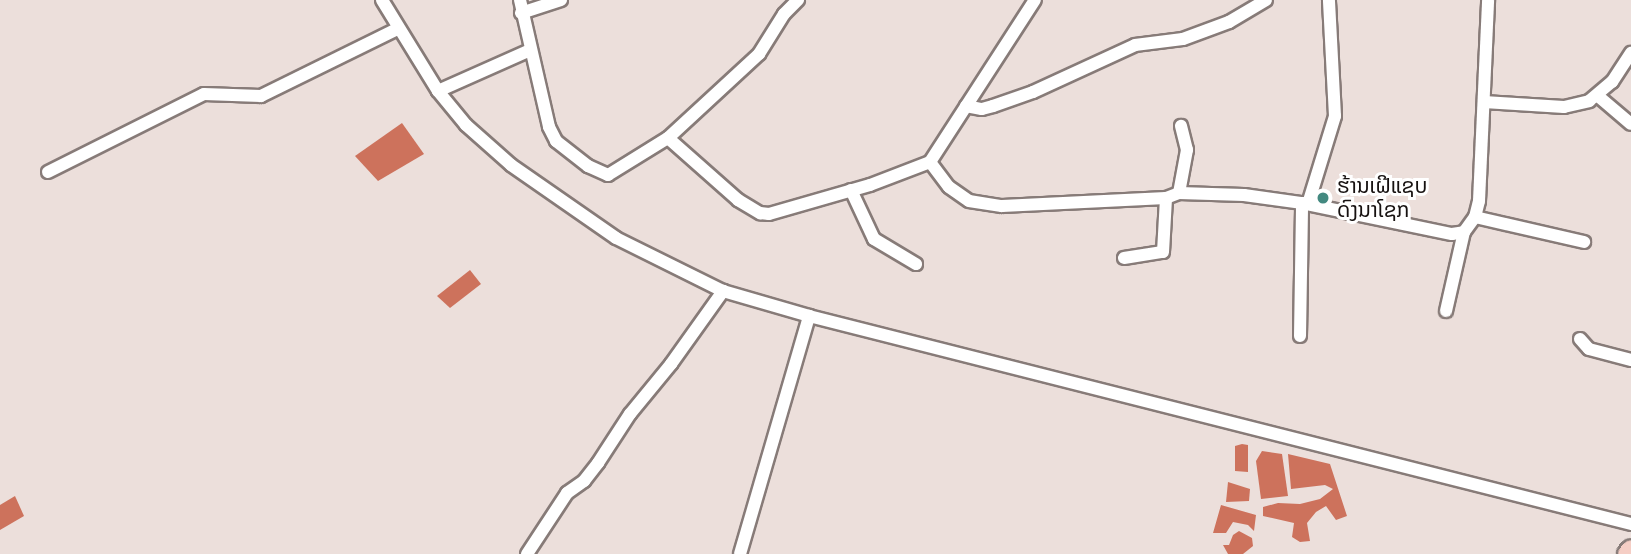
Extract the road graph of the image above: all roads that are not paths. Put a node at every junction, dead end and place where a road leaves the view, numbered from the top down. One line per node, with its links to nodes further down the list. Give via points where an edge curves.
1 (382, 0): 9 (street)
2 (561, 0): 8 (street)
3 (796, 0): 18 (street, via 759,54)
4 (1035, 0): 15 (street)
5 (1266, 0): 15 (street, via 1229,22 1183,39 1135,45 1033,92 982,109)
6 (1329, 0): 24 (street, via 1335,116)
7 (1488, 0): 14 (street)
8 (521, 6): 10 (street)
9 (397, 29): 12 (street); 20 (street, via 261,96 204,94)
10 (530, 50): 12 (street); 18 (street, via 549,127 556,141 588,166 608,175)
11 (1631, 53): 13 (street)
12 (438, 91): 30 (street, via 466,125 557,199 616,238)
13 (1598, 96): 14 (street, via 1564,107); 16 (street)
14 (1484, 102): 25 (street)
15 (966, 106): 19 (street)
16 (1631, 124)
17 (1181, 126): 22 (street, via 1186,150)
18 (668, 138): 21 (street, via 760,214)
19 (930, 162): 21 (street); 23 (street, via 949,187 980,203 1002,206)
20 (48, 172)
21 (851, 190): 29 (street, via 874,239)
22 (1179, 193): 23 (street); 24 (street, via 1244,195)
23 (1166, 198): 28 (street, via 1163,252)
24 (1305, 204): 26 (street, via 1452,234); 33 (street)
25 (1475, 218): 26 (street); 27 (street)
26 (1464, 232): 31 (street)
27 (1584, 242)
28 (1124, 258)
29 (916, 264)
30 (723, 291): 32 (street); 38 (street, via 598,463 568,493)
31 (1446, 311)
32 (809, 316): 36 (street); 39 (street)
33 (1300, 336)
34 (1580, 339): 35 (street, via 1589,349)
35 (1631, 360)
36 (1631, 524)
37 (1631, 549): 40 (main road)
38 (527, 554)
39 (740, 554)
40 (1627, 554)

